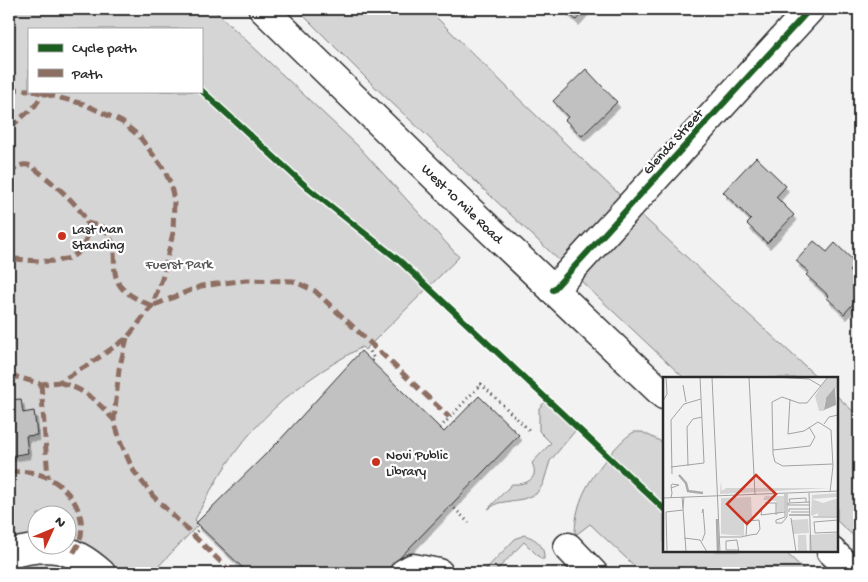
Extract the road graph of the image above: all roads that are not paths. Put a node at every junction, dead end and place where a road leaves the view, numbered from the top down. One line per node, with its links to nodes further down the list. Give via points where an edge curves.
1 (263, 9): 3 (main road, West 10 Mile Road)
2 (810, 9): 3 (main road, Glenda Street)
3 (553, 290): 4 (main road, West 10 Mile Road)
4 (663, 394)
5 (568, 547): 11 (main road)
6 (832, 552): 12 (main road)
7 (9, 554): 8 (main road, via 41,547 57,548 86,560)
8 (101, 573)
9 (404, 573): 10 (main road, via 413,568)
10 (439, 573)
11 (593, 573)
12 (854, 573)

